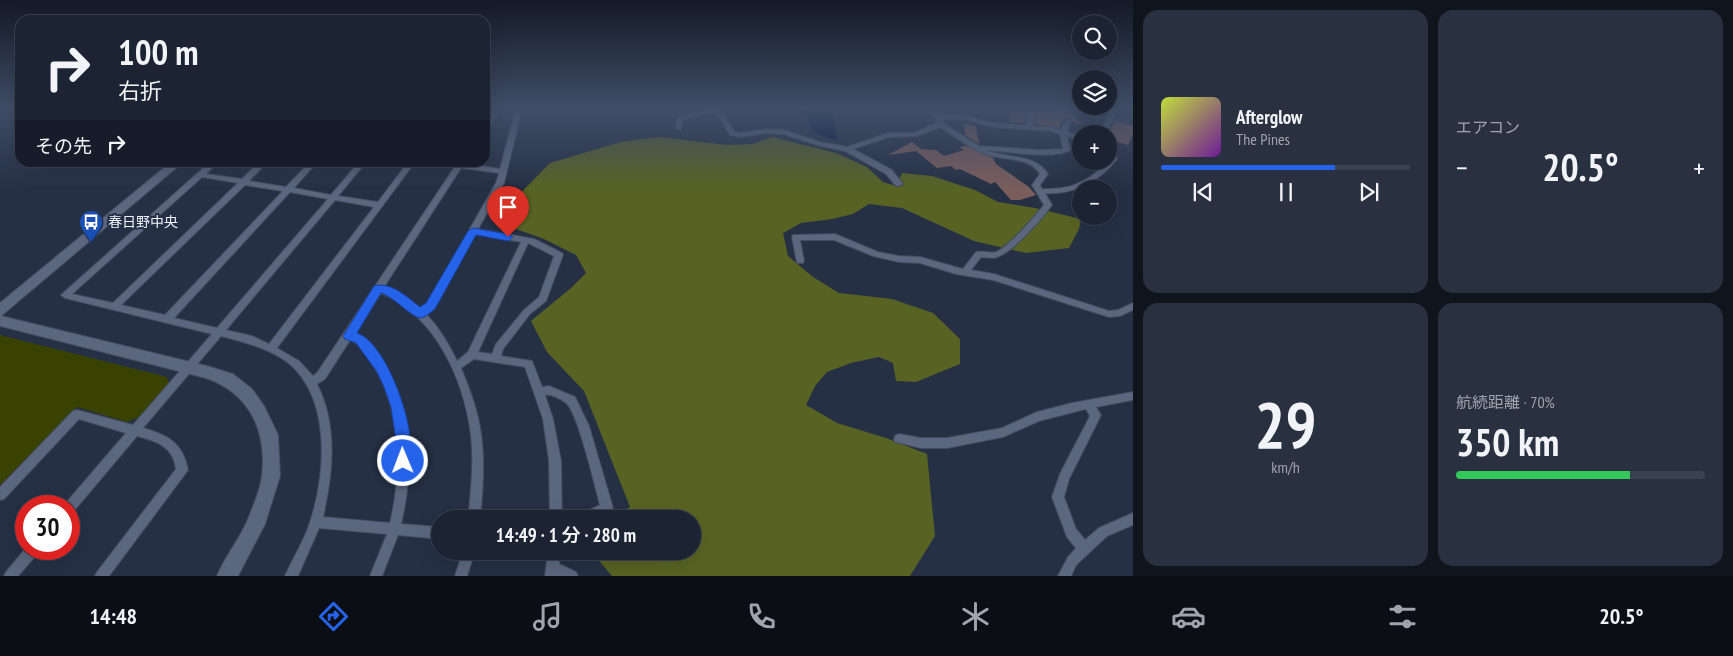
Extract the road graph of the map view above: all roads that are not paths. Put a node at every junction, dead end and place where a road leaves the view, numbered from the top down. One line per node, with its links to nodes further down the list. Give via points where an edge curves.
1 (512, 136): 17 (street)
2 (795, 136): 7 (street)
3 (885, 136): 7 (street)
4 (961, 136): 6 (street)
5 (1064, 136): 6 (street, via 1067,150 1063,153)
6 (976, 146): 22 (street, via 992,154 1034,164 1044,174 1036,185)
7 (847, 149): 20 (street, via 889,172)
8 (172, 167): 32 (street)
9 (210, 167): 18 (street)
10 (259, 167): 19 (street)
11 (309, 167): 21 (street)
12 (359, 167): 23 (street)
13 (408, 167): 24 (street)
14 (459, 167): 29 (street)
15 (479, 167): 17 (street)
16 (1104, 170): 22 (street, via 1073,188)
17 (504, 171): 25 (street)
18 (202, 175): 19 (street); 31 (street, via 65,294)
19 (244, 181): 21 (street); 31 (street)
20 (899, 184)
21 (289, 189): 23 (street); 34 (street)
22 (1039, 191): 28 (street, via 1048,205 1039,216 1000,253 979,254)
23 (334, 197): 24 (street); 36 (street)
24 (380, 205): 38 (street)
25 (473, 231): 26 (street); 33 (street, via 430,306)
26 (525, 240): 39 (street); 40 (street, via 559,255 543,299 528,312 499,348)
27 (800, 261): 28 (street, via 796,238 835,237 876,254 920,260)
28 (965, 272): 30 (street, via 1044,292 1109,314 1120,313)
29 (378, 288): 33 (street, via 392,292); 37 (street)
30 (1133, 306)
31 (114, 308): 34 (street)
32 (0, 311)
33 (421, 314): 41 (street)
34 (167, 319): 36 (street)
35 (0, 321): 42 (street)
36 (219, 332): 38 (street, via 249,339); 42 (street)
37 (349, 336): 43 (street, via 322,376); 56 (street, via 360,339 382,368 397,407 403,441 402,481)
38 (271, 349): 43 (street, via 296,364)
39 (472, 355): 40 (street); 41 (street)
40 (495, 358): 44 (street, via 529,364)
41 (456, 367): 51 (street, via 476,432 478,466)
42 (188, 368): 47 (street); 64 (street, via 227,379 246,394 270,435 272,476 256,524)
43 (311, 383): 55 (street, via 322,406 326,436 326,471)
44 (540, 391): 52 (street, via 555,461); 53 (street, via 549,390 571,400 584,426 606,508)
45 (1133, 396): 46 (street)
46 (1088, 404): 48 (street, via 1037,417 1003,432 947,443 922,443); 58 (street, via 1096,415 1064,478 1058,497 1071,533)
47 (135, 431): 49 (street, via 77,414); 50 (street); 63 (street, via 170,445 180,457 182,470)
48 (899, 438)
49 (0, 495)
50 (80, 495)
51 (475, 510)
52 (556, 510)
53 (602, 510)
54 (1133, 519): 58 (street, via 1103,532)
55 (316, 522): 56 (street); 65 (street)
56 (394, 529): 57 (street); 66 (street)
57 (431, 532)
58 (1085, 549): 69 (street, via 1072,561)
59 (24, 560): 62 (street)
60 (466, 560): 67 (street)
61 (552, 571): 68 (street)
62 (10, 576)
63 (101, 576)
64 (228, 576)
65 (291, 576)
66 (376, 576)
67 (461, 576)
68 (572, 576)
69 (1064, 576)

